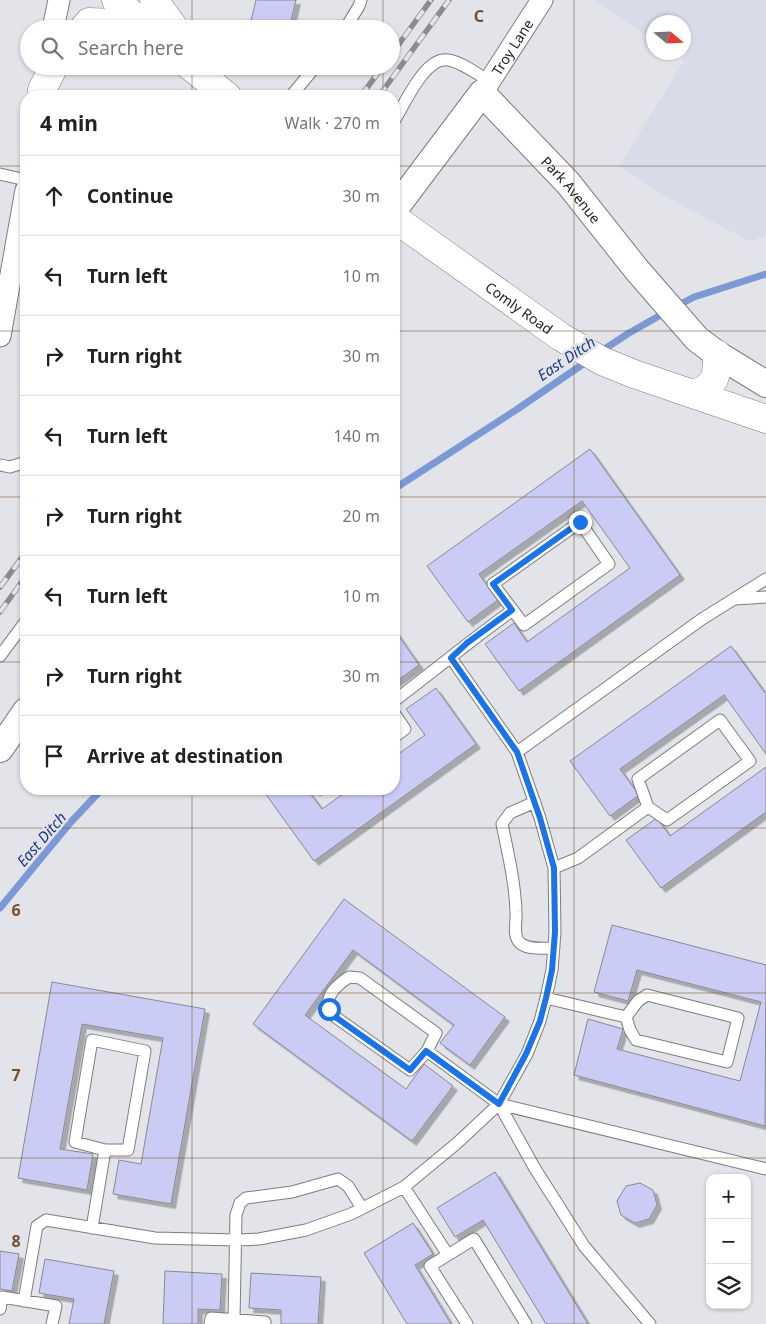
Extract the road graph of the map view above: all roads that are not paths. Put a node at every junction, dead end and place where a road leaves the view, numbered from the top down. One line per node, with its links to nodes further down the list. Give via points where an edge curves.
1 (59, 0): 6 (street)
2 (116, 0): 5 (main road)
3 (361, 0): 8 (lane)
4 (542, 0): 12 (street, Troy Lane)
5 (148, 18): 7 (main road)
6 (55, 20)
7 (118, 20)
8 (351, 20)
9 (201, 75): 13 (main road)
10 (209, 75): 14 (main road)
11 (308, 75): 15 (lane)
12 (485, 87): 16 (lane, via 458,62 438,61 426,69); 19 (street); 24 (street, Park Avenue, via 568,183 637,270 697,339)
13 (218, 90)
14 (220, 90)
15 (296, 90)
16 (400, 110)
17 (0, 174): 18 (lane)
18 (20, 179)
19 (400, 202)
20 (20, 210): 22 (street)
21 (400, 222): 26 (main road, Comly Road, via 561,337 602,361)
22 (7, 252): 23 (street)
23 (0, 336)
24 (717, 354): 25 (street, Park Avenue); 26 (main road, via 717,374 705,390)
25 (766, 384)
26 (695, 394): 27 (main road, Comly Road)
27 (766, 419)
28 (20, 464): 29 (lane, via 10,467)
29 (0, 465)
30 (766, 579): 32 (lane)
31 (766, 598): 32 (lane)
32 (733, 600): 40 (lane)
33 (512, 610): 33 (lane, via 524,625 609,564 580,522 493,584); 36 (lane)
34 (20, 629): 35 (lane)
35 (0, 656)
36 (451, 658): 37 (lane); 40 (lane)
37 (400, 696)
38 (400, 723): 39 (lane, via 404,729)
39 (400, 732)
40 (517, 752): 41 (lane)
41 (535, 802): 43 (lane); 44 (lane, via 510,813 502,824 514,883 516,936 519,942 530,947)
42 (648, 807): 42 (lane, via 667,820 750,761 720,720 638,779); 43 (lane, via 578,858)
43 (554, 868): 44 (lane)
44 (554, 948): 45 (lane)
45 (546, 998): 46 (lane); 48 (lane, via 526,1054)
46 (626, 1017): 46 (lane, via 636,1040 727,1062 738,1018 647,995)
47 (426, 1051): 47 (lane, via 436,1033 360,978 344,980 328,999 334,1016 410,1070); 48 (lane)
48 (499, 1104): 50 (lane); 51 (lane); 64 (lane, via 584,1246)
49 (105, 1150): 49 (lane, via 128,1150 146,1051 92,1040 75,1142); 53 (lane)
50 (766, 1169)
51 (404, 1187): 52 (lane); 55 (lane)
52 (362, 1208): 54 (lane, via 306,1230); 54 (lane, via 348,1186 338,1179 292,1192 246,1198 240,1203 236,1215)
53 (92, 1228): 54 (lane, via 155,1238); 56 (lane, via 46,1220 37,1226)
54 (237, 1240): 58 (lane)
55 (448, 1254): 62 (lane, via 430,1266); 63 (lane, via 474,1238)
56 (24, 1301): 57 (lane, via 2,1297); 59 (lane, via 56,1306)
57 (0, 1309)
58 (234, 1320): 60 (lane, via 211,1318); 61 (lane)
59 (52, 1324)
60 (210, 1324)
61 (265, 1324)
62 (467, 1324)
63 (526, 1324)
64 (650, 1324)

